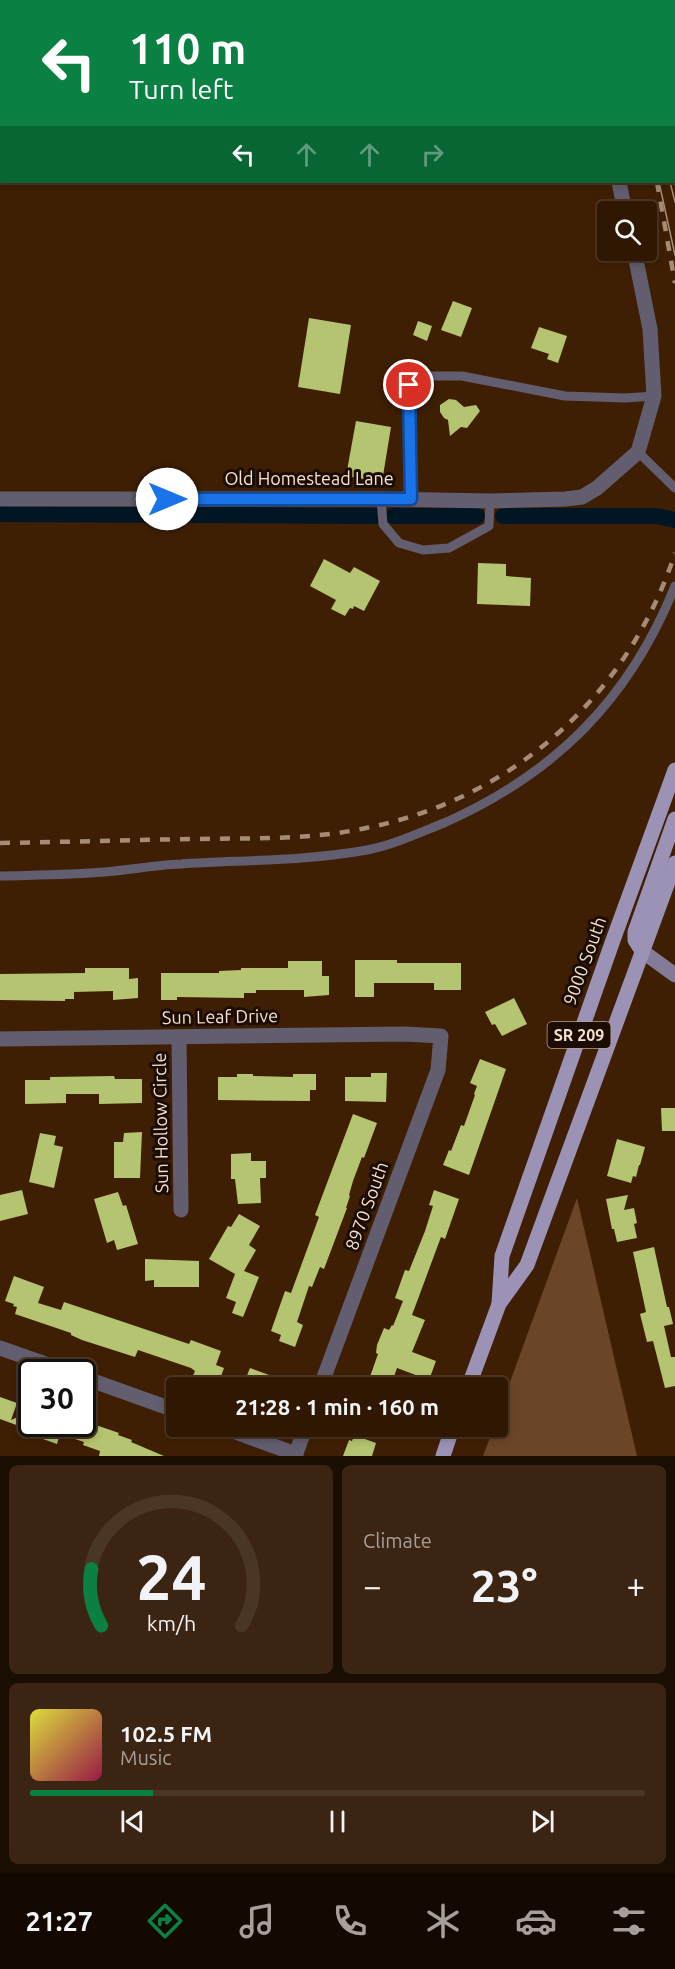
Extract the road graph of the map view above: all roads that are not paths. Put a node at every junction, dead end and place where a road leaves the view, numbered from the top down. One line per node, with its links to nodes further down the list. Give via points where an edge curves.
1 (619, 183): 2 (street)
2 (623, 201)
3 (636, 261): 4 (street, via 650,329)
4 (654, 396): 5 (street); 9 (lane, via 565,396 462,376 430,375 409,385)
5 (638, 452): 6 (lane); 10 (street, Old Homestead Lane, via 582,496)
6 (675, 488)
7 (0, 499): 8 (street, Old Homestead Lane)
8 (381, 499): 9 (street, Old Homestead Lane); 10 (lane, via 383,524 399,543 423,550 449,548 489,526)
9 (411, 499): 10 (street, Old Homestead Lane)
10 (490, 501)
11 (675, 586): 15 (lane, via 642,652 601,711 581,732 524,781 449,821 392,843 329,855)
12 (675, 770): 22 (main road, 9000 South / SR 209, via 502,1256)
13 (675, 819): 16 (main road, via 635,932)
14 (675, 863): 16 (main road, 9000 South / SR 209)
15 (0, 876)
16 (642, 951): 17 (main road); 22 (main road, 9000 South / SR 209, via 527,1265)
17 (675, 975)
18 (179, 1036): 19 (street, Sun Leaf Drive); 20 (street, Sun Leaf Drive); 21 (street, Sun Hollow Circle)
19 (441, 1036): 25 (street, 8970 South, via 438,1071)
20 (0, 1039)
21 (182, 1210)
22 (499, 1304): 26 (main road, 9000 South / SR 209)
23 (0, 1348): 24 (street)
24 (32, 1359)
25 (324, 1377)
26 (472, 1377)
27 (96, 1382): 28 (street)
28 (166, 1408)
29 (248, 1437): 32 (street)
30 (302, 1437): 32 (street)
31 (449, 1437): 33 (main road)
32 (295, 1455)
33 (442, 1456)

